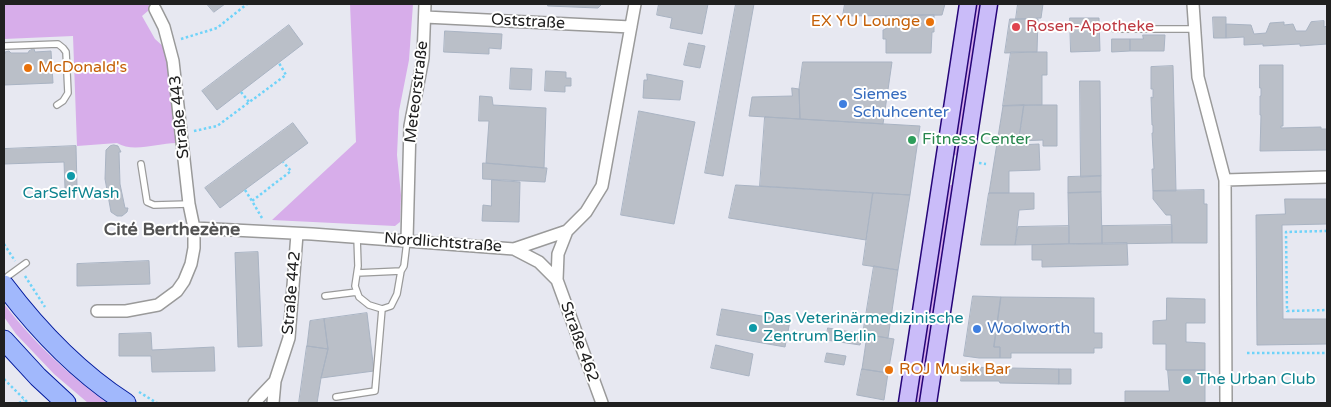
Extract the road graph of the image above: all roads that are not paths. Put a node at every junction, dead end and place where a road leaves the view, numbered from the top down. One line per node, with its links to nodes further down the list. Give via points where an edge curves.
1 (425, 4): 7 (street, Meteorstraße)
2 (635, 4): 8 (street, Nordlichtstraße)
3 (968, 4): 41 (main road)
4 (988, 4): 42 (main road)
5 (1192, 4): 10 (street)
6 (154, 9): 16 (street, Straße 443, via 170,44)
7 (425, 17): 8 (street, Oststraße); 21 (street, Meteorstraße, via 423,58 410,126)
8 (631, 27): 18 (street, Nordlichtstraße, via 602,186 586,212)
9 (1115, 29): 10 (lane)
10 (1194, 29): 15 (street, via 1198,77)
11 (4, 46): 12 (lane, via 58,44 63,48 66,52 68,93)
12 (57, 105)
13 (141, 164): 16 (lane, via 149,204)
14 (1327, 177): 15 (street)
15 (1226, 180): 43 (street)
16 (189, 204): 17 (street, Straße 443)
17 (194, 228): 19 (street, Nordlichtstraße); 32 (street, Straße 443, via 191,264 177,291 158,305 126,311)
18 (567, 231): 22 (street, Nordlichtstraße); 27 (street, Straße 462, via 558,254)
19 (298, 234): 20 (street, Nordlichtstraße); 34 (street, Straße 442, via 289,338)
20 (357, 237): 21 (street, Nordlichtstraße); 25 (lane)
21 (407, 240): 22 (street, Nordlichtstraße); 24 (lane)
22 (514, 249): 27 (street, Straße 462, via 539,262)
23 (26, 263): 26 (lane)
24 (401, 271): 25 (lane); 31 (lane, via 391,306)
25 (356, 273): 29 (lane)
26 (4, 279)
27 (557, 280): 40 (street, Straße 462)
28 (4, 285): 35 (main road, via 31,319 80,368)
29 (357, 292): 30 (lane); 31 (lane, via 358,297 369,305)
30 (325, 296)
31 (382, 309): 36 (lane, via 375,391)
32 (97, 310)
33 (4, 340): 37 (main road)
34 (275, 381): 38 (street, Straße 442); 39 (street, Straße 442)
35 (131, 396)
36 (336, 397)
37 (66, 403)
38 (254, 403)
39 (273, 403)
40 (602, 403)
41 (907, 403)
42 (928, 403)
43 (1226, 403)

